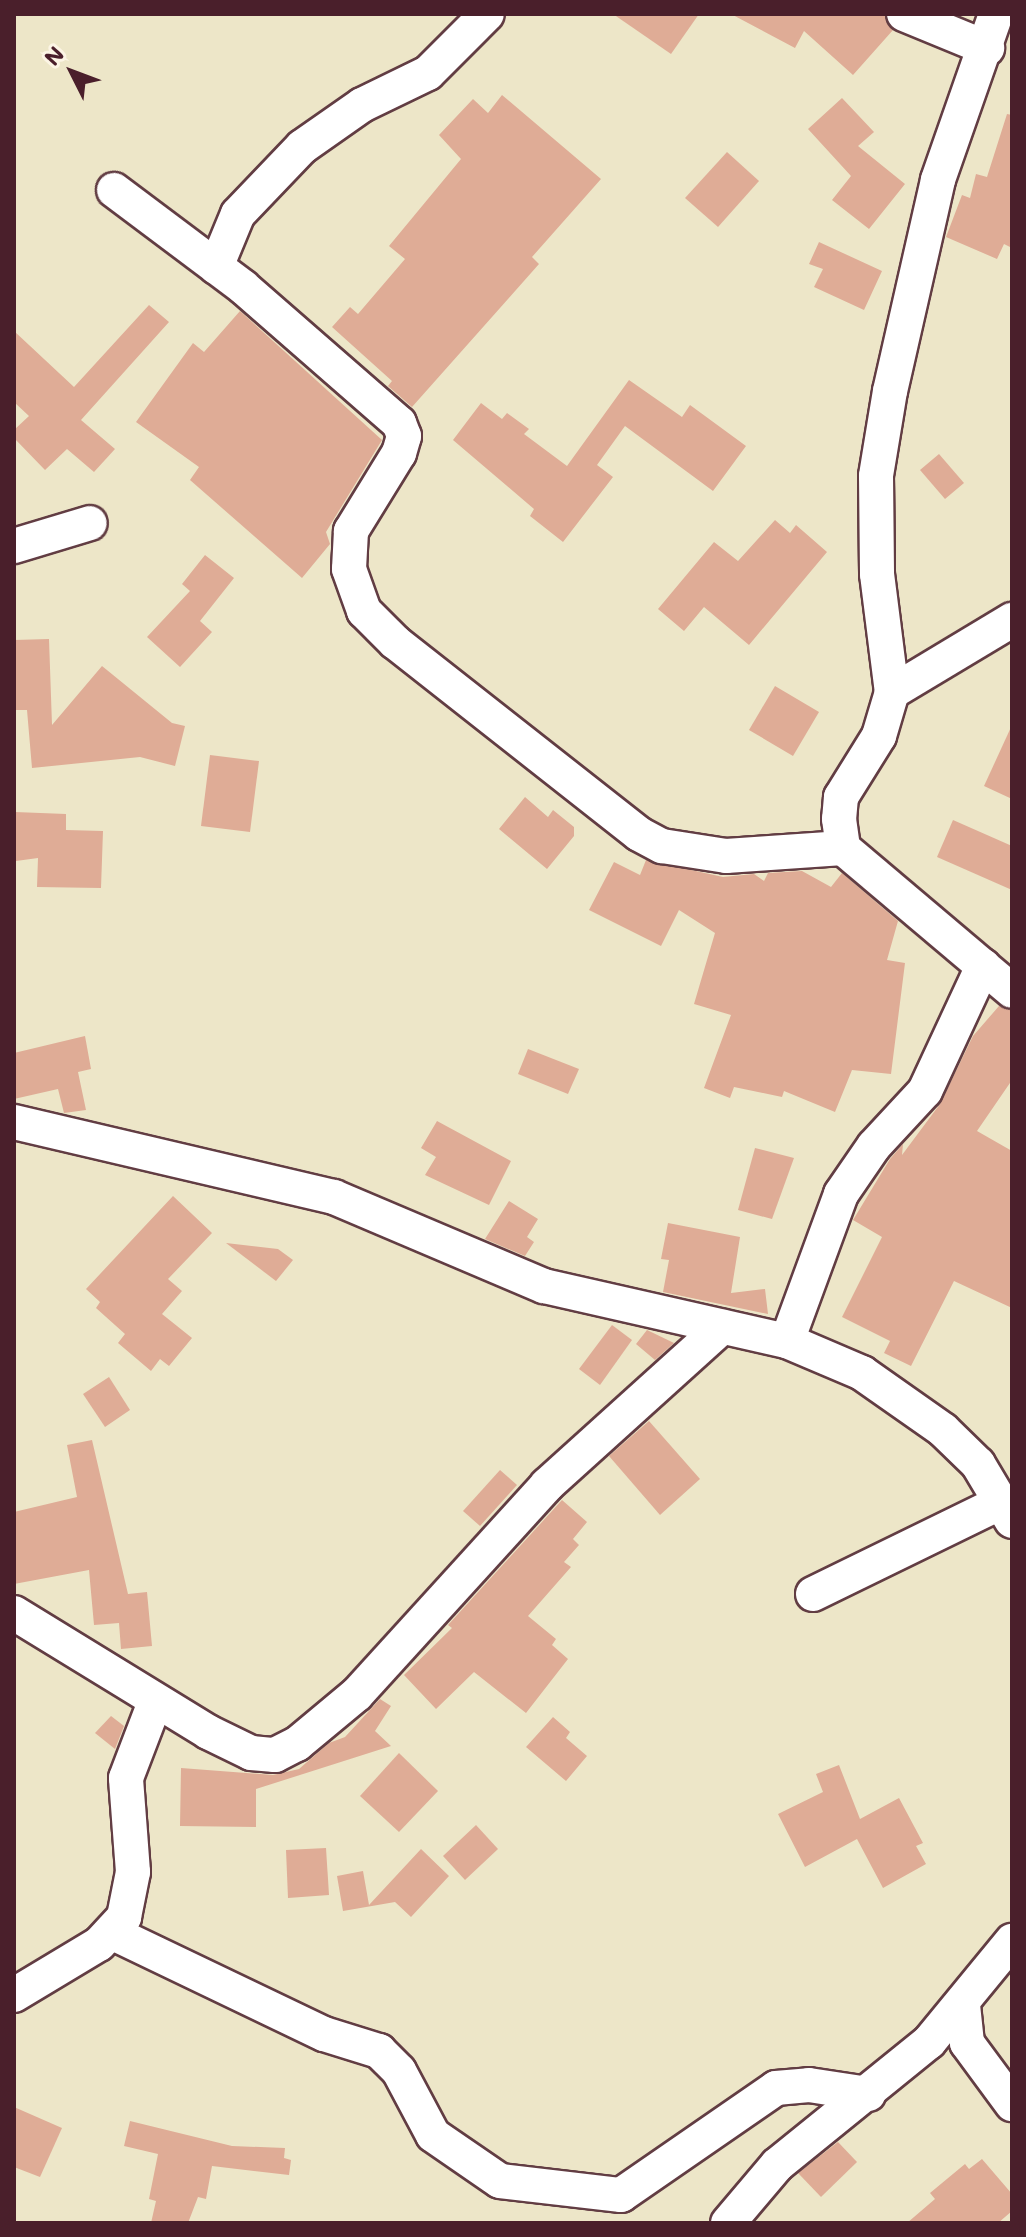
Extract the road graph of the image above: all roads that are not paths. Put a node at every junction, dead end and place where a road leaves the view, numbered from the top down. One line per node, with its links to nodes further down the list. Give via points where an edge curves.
1 (487, 14): 6 (street, via 428,73 362,105 302,147 238,214)
2 (904, 14): 4 (street)
3 (996, 14): 4 (street)
4 (987, 48): 10 (street, via 938,180 876,476 877,574)
5 (114, 190): 6 (street)
6 (216, 267): 11 (street, via 399,423 404,436 399,453 351,531 349,569 364,611 395,642 639,834 662,846 726,856)
7 (90, 523): 8 (street)
8 (14, 546)
9 (1012, 620): 10 (street)
10 (892, 692): 11 (street, via 879,736 841,797)
11 (843, 848): 12 (street)
12 (983, 966): 13 (street); 16 (street, via 925,1091 874,1146 841,1194 817,1247)
13 (1012, 991)
14 (14, 1122): 15 (street, via 334,1197 544,1286)
15 (722, 1327): 16 (street); 20 (street, via 547,1485 357,1694 297,1744 275,1755 251,1753)
16 (787, 1341): 17 (street, via 862,1373 943,1430)
17 (1008, 1511): 18 (street)
18 (813, 1594)
19 (14, 1613): 20 (street, via 58,1636)
20 (155, 1702): 21 (street, via 126,1778 133,1872 124,1917)
21 (113, 1933): 23 (street, via 52,1977); 25 (street, via 324,2034 379,2051 399,2071 433,2135 500,2181 621,2195 776,2088 809,2085)
22 (1012, 1941): 24 (street)
23 (14, 1995)
24 (963, 2005): 25 (street); 26 (street, via 967,2043)
25 (868, 2094): 27 (street, via 777,2165)
26 (1012, 2104)
27 (728, 2223)

